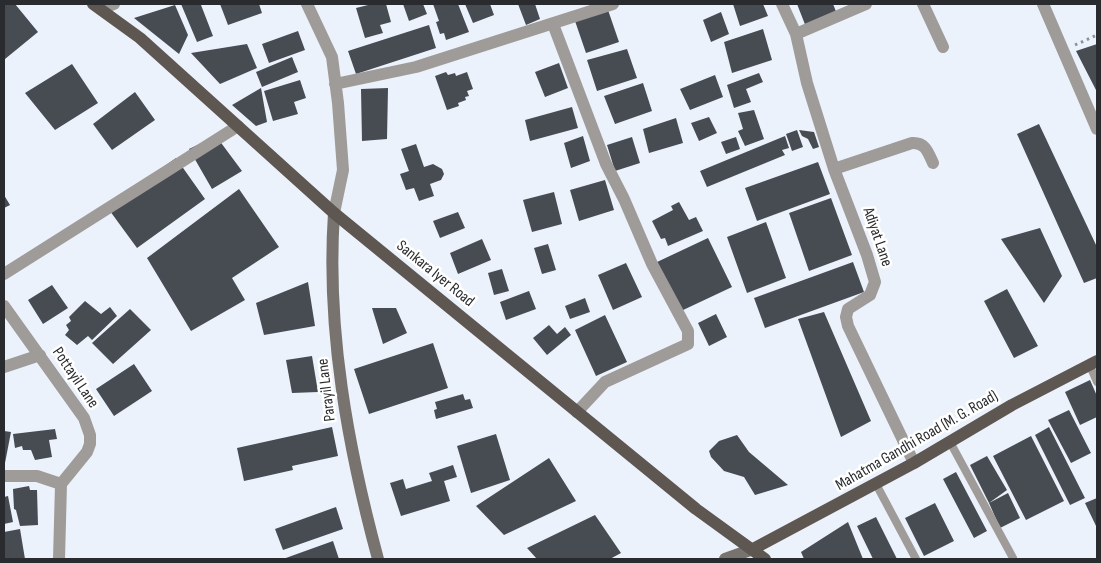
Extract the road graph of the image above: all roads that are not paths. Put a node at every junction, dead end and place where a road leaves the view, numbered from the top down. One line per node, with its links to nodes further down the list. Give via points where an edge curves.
1 (114, 4): 8 (street)
2 (307, 4): 12 (street, via 332,57)
3 (613, 4): 9 (street)
4 (782, 4): 10 (street, Adiyat Lane)
5 (866, 4): 10 (street)
6 (923, 4): 11 (street)
7 (1043, 4): 14 (street)
8 (97, 6): 13 (main road, Sankara Iyer Road, via 140,38)
9 (553, 24): 12 (street, via 416,67); 24 (street, via 606,164 652,264 688,331 688,344 605,382)
10 (796, 34): 16 (street, Adiyat Lane, via 806,83)
11 (943, 47)
12 (336, 84): 17 (street, via 343,170)
13 (238, 126): 17 (main road, Sankara Iyer Road); 18 (street)
14 (1097, 130)
15 (933, 163): 16 (street, via 920,142)
16 (834, 170): 26 (street, Adiyat Lane, via 875,282 870,295 848,309 848,326)
17 (334, 213): 24 (main road, Sankara Iyer Road); 33 (main road, Parayil Lane, via 332,243 336,329 347,422)
18 (4, 274)
19 (4, 306): 20 (street, Pottayil Lane)
20 (40, 355): 22 (street); 28 (street, Pottayil Lane, via 84,418 90,435 88,452)
21 (1093, 363): 23 (lane); 25 (main road, Mahatma Gandhi Road (M. G. Road))
22 (4, 367)
23 (1097, 382)
24 (577, 412): 30 (main road, Sankara Iyer Road, via 696,509)
25 (950, 442): 26 (main road, Mahatma Gandhi Road (M. G. Road)); 31 (lane)
26 (914, 463): 29 (main road, Mahatma Gandhi Road (M. G. Road))
27 (4, 476): 28 (street, via 37,476)
28 (61, 484): 32 (street)
29 (876, 484): 30 (main road, Mahatma Gandhi Road (M. G. Road)); 37 (lane)
30 (753, 550): 34 (main road); 35 (main road); 36 (main road, Sankara Iyer Road)
31 (1014, 558)
32 (59, 559)
33 (378, 559)
34 (725, 559)
35 (742, 559)
36 (765, 559)
37 (916, 559)

